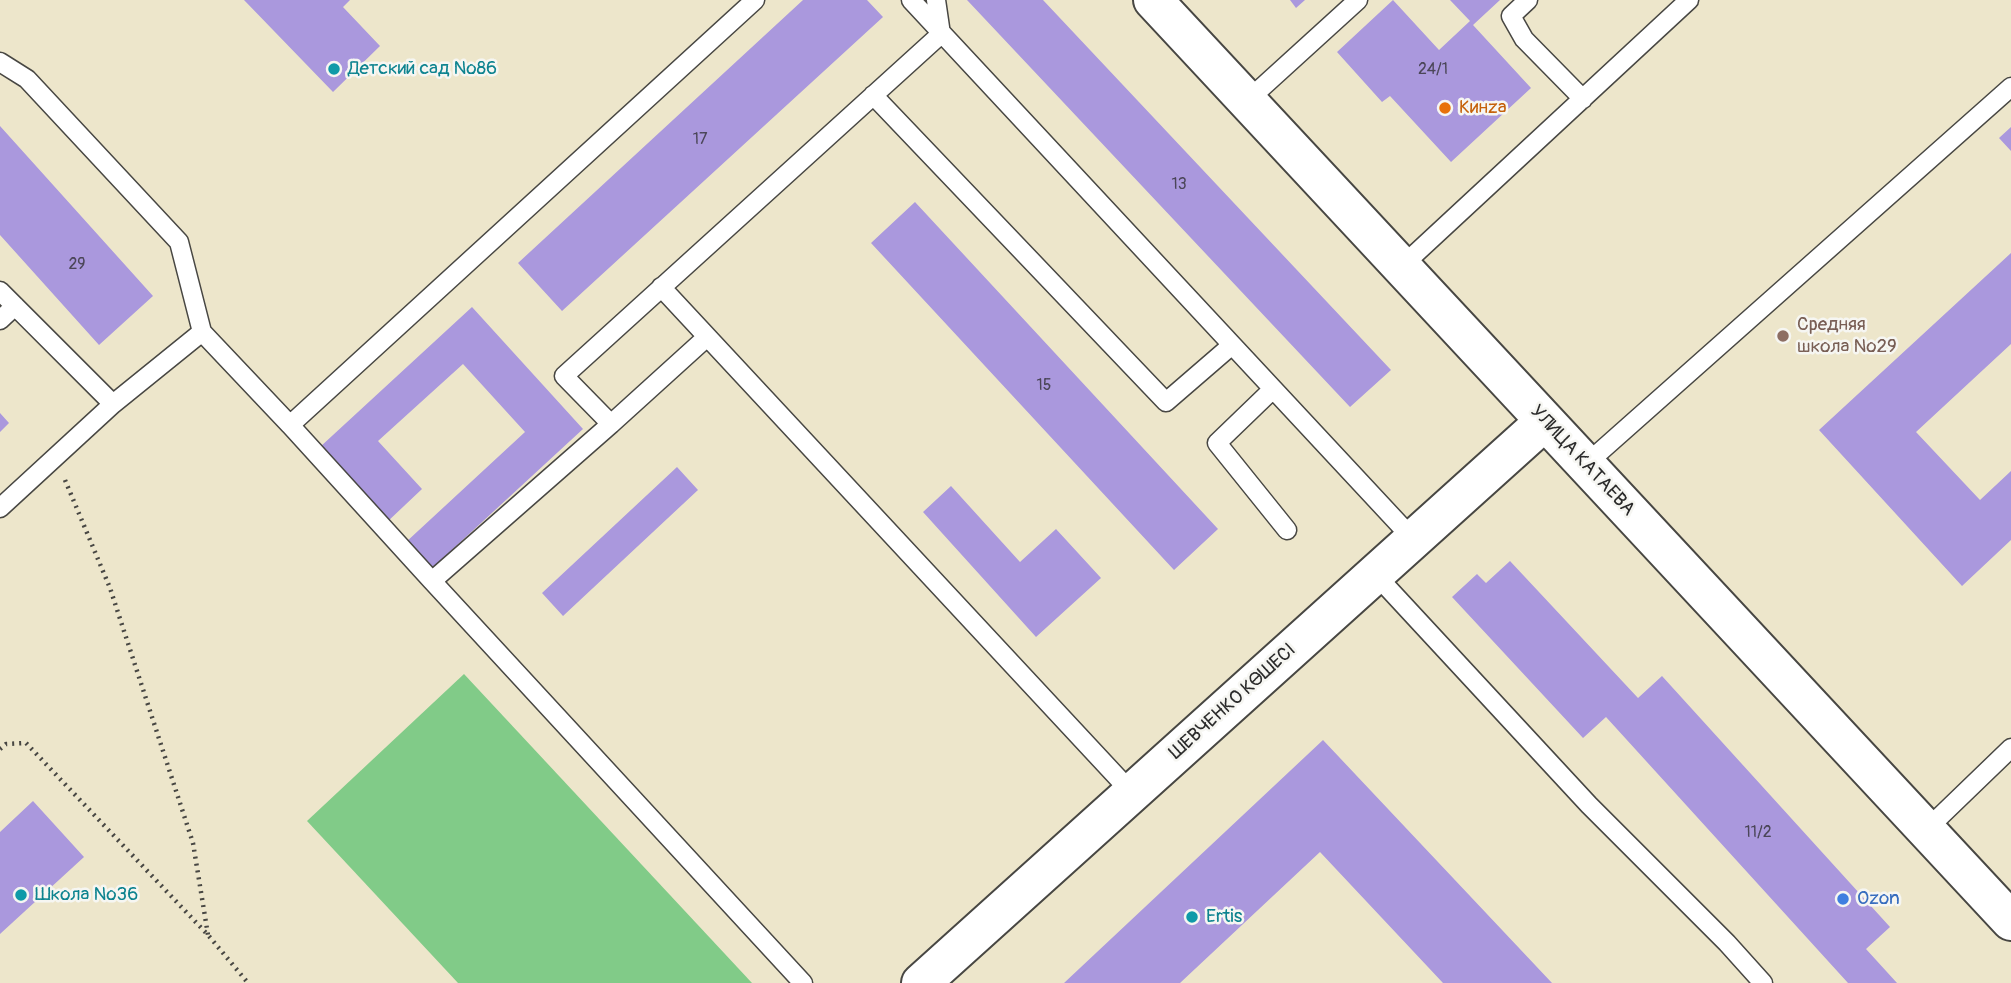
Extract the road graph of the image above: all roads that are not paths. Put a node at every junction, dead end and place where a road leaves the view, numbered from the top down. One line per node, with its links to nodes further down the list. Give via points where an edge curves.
1 (755, 0): 26 (lane)
2 (911, 0): 8 (lane)
3 (936, 0): 8 (lane)
4 (1153, 0): 13 (street, УЛИЦА КАТАЕВА)
5 (1358, 0): 13 (lane)
6 (1528, 0): 12 (lane, via 1511,16 1524,39)
7 (1689, 0): 12 (lane)
8 (941, 34): 11 (lane); 21 (lane)
9 (0, 62): 19 (lane, via 27,79 179,242)
10 (2011, 87): 27 (lane)
11 (873, 95): 15 (lane); 21 (lane, via 1166,402)
12 (1583, 99): 14 (lane)
13 (1247, 101): 14 (street, УЛИЦА КАТАЕВА)
14 (1401, 267): 24 (street, УЛИЦА КАТАЕВА)
15 (661, 287): 20 (lane); 25 (lane, via 564,376)
16 (0, 291): 17 (lane)
17 (15, 306): 18 (lane); 23 (lane)
18 (0, 320)
19 (202, 332): 23 (lane); 26 (lane)
20 (707, 337): 25 (lane); 34 (lane)
21 (1232, 345): 22 (lane)
22 (1273, 389): 29 (lane, via 1217,443); 30 (lane)
23 (113, 404): 28 (lane)
24 (1545, 421): 27 (street, УЛИЦА КАТАЕВА); 30 (street, ШЕВЧЕНКО КӨШЕСІ)
25 (611, 424): 32 (lane)
26 (290, 425): 32 (lane)
27 (1585, 465): 35 (street, УЛИЦА КАТАЕВА)
28 (0, 508)
29 (1287, 530)
30 (1413, 539): 31 (street, ШЕВЧЕНКО КӨШЕСІ)
31 (1375, 574): 34 (street, ШЕВЧЕНКО КӨШЕСІ); 39 (lane, via 1589,805)
32 (432, 581): 37 (lane)
33 (2011, 748): 35 (lane)
34 (1132, 793): 38 (street, ШЕВЧЕНКО КӨШЕСІ)
35 (1926, 830): 36 (street, УЛИЦА КАТАЕВА)
36 (2011, 920)
37 (803, 983)
38 (921, 983)
39 (1763, 983)

